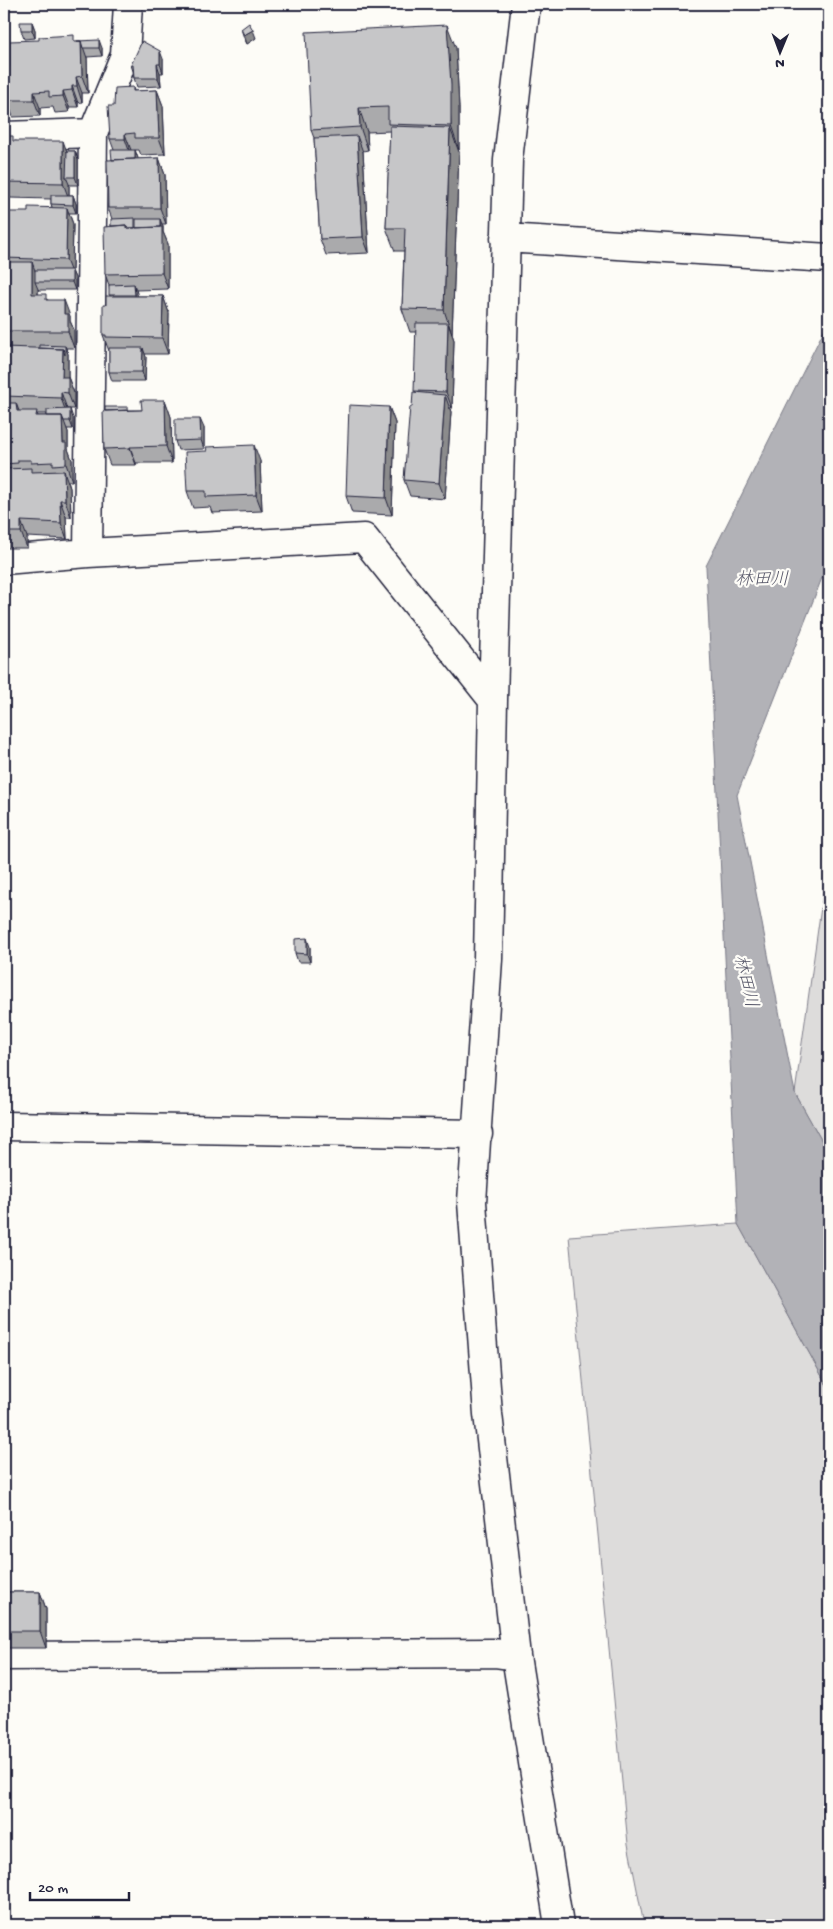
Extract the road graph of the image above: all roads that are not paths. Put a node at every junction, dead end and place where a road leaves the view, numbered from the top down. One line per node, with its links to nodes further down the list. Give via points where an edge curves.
1 (128, 4): 3 (street, via 125,56)
2 (526, 4): 5 (street, via 508,160)
3 (93, 132): 4 (street); 7 (street)
4 (4, 136)
5 (505, 238): 6 (street); 9 (street)
6 (829, 258)
7 (88, 553): 8 (street); 9 (street, via 364,538)
8 (4, 560)
9 (493, 700): 11 (street, via 488,959)
10 (4, 1126): 11 (street)
11 (478, 1134): 13 (street, via 472,1202 488,1414)
12 (4, 1656): 13 (street, via 494,1653)
13 (516, 1656): 14 (street)
14 (559, 1925)

